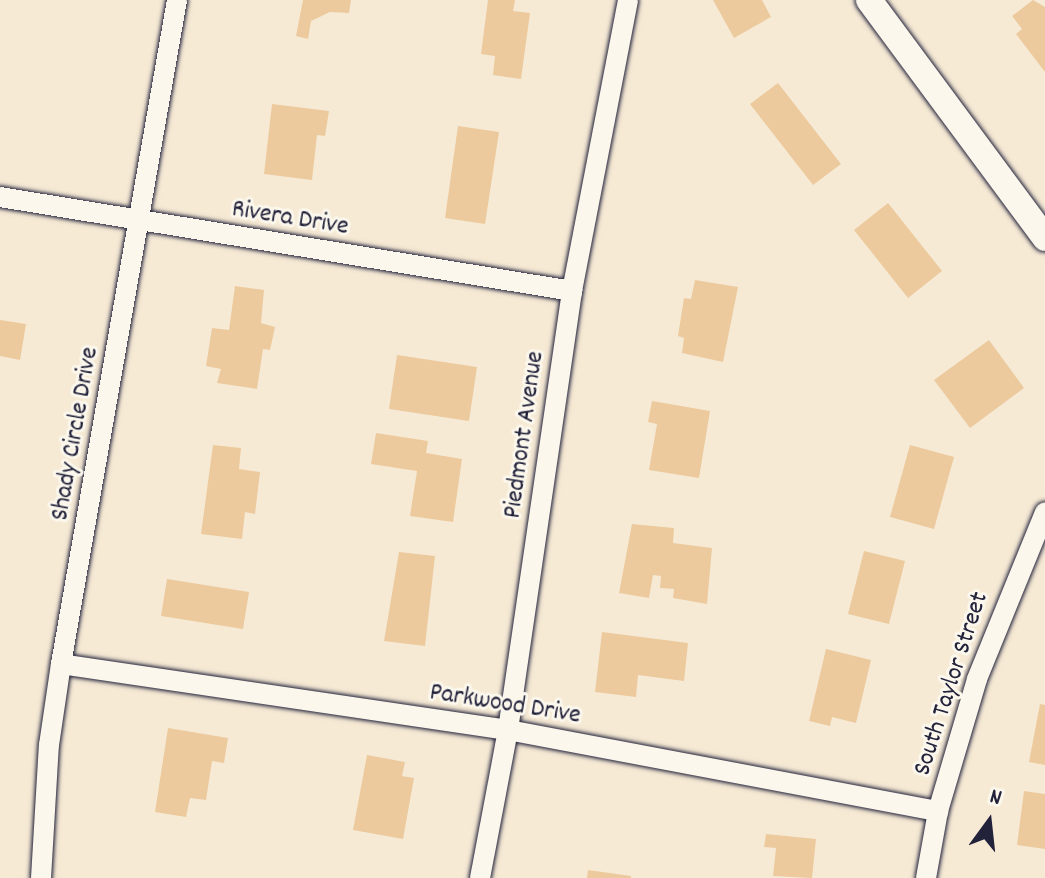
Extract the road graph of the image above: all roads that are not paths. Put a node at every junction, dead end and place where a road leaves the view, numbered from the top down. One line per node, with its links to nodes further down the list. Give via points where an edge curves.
1 (177, 0): 5 (street, Shady Circle Drive)
2 (628, 0): 7 (street, Piedmont Avenue)
3 (869, 0): 6 (street)
4 (0, 197): 5 (street, Rivera Drive)
5 (140, 221): 7 (street, Rivera Drive); 9 (street, Shady Circle Drive)
6 (1045, 238)
7 (572, 291): 10 (street, Piedmont Avenue)
8 (1045, 512): 11 (street, South Taylor Street, via 982,666)
9 (61, 664): 10 (street, Parkwood Drive); 12 (street, Shady Circle Drive, via 49,745)
10 (508, 730): 11 (street, Parkwood Drive); 13 (street, Piedmont Avenue)
11 (938, 811): 14 (street, South Taylor Street)
12 (41, 878)
13 (480, 878)
14 (926, 878)

